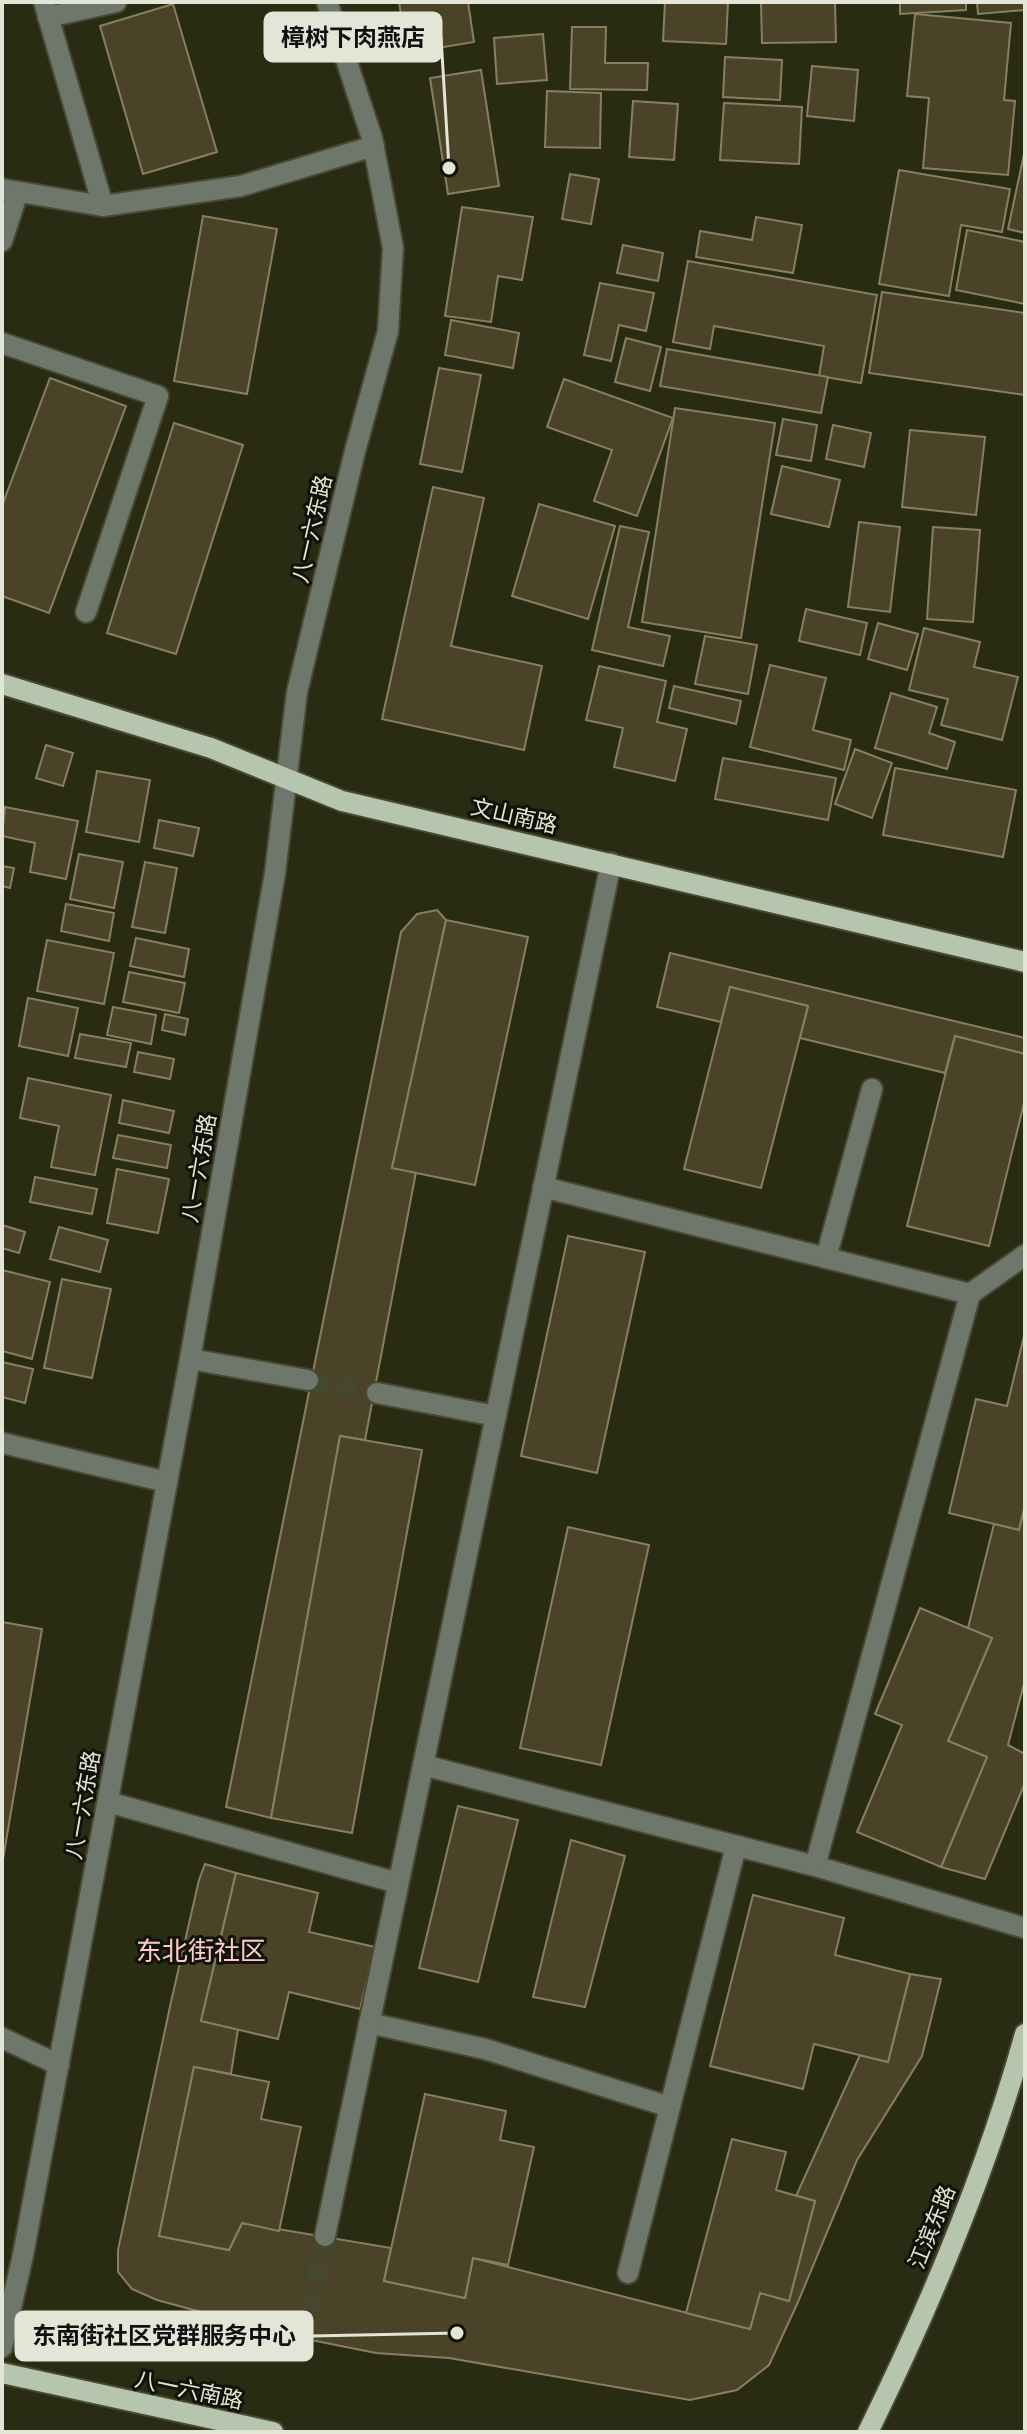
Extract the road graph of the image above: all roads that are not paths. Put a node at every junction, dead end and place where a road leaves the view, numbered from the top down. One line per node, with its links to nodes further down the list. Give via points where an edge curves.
1 (116, 2): 3 (street)
2 (327, 2): 4 (street, 八一六东路)
3 (46, 10): 6 (street)
4 (374, 146): 6 (street, via 241,186); 11 (street, 八一六东路, via 393,248 388,331 297,692)
5 (10, 190): 6 (street); 7 (street)
6 (103, 206)
7 (2, 241)
8 (2, 343): 9 (street, via 158,396)
9 (86, 612)
10 (2, 684): 11 (main road, 文山南路, via 211,748)
11 (288, 779): 12 (main road, 文山南路, via 342,801); 19 (street, 八一六东路)
12 (611, 863): 13 (main road, 文山南路); 15 (street)
13 (1025, 962)
14 (872, 1089): 17 (street)
15 (543, 1187): 17 (street); 22 (street)
16 (1025, 1255): 18 (street)
17 (826, 1258): 18 (street)
18 (970, 1294): 28 (street)
19 (190, 1359): 20 (street); 24 (street, 八一六东路)
20 (308, 1380)
21 (377, 1393): 22 (street)
22 (496, 1416): 25 (street)
23 (2, 1443): 24 (street)
24 (167, 1482): 26 (street, 八一六东路)
25 (423, 1765): 27 (street); 29 (street)
26 (108, 1802): 29 (street); 34 (street, 八一六东路)
27 (736, 1846): 28 (street); 35 (street)
28 (815, 1866): 30 (street)
29 (398, 1883): 31 (street)
30 (1025, 1928)
31 (369, 2023): 35 (street, via 485,2049); 36 (street)
32 (1025, 2034): 41 (main road, 江滨东路, via 988,2152)
33 (2, 2038): 34 (street)
34 (59, 2065): 38 (street, 八一六东路)
35 (670, 2107): 37 (street)
36 (325, 2236)
37 (628, 2273)
38 (2, 2347)
39 (2, 2373): 40 (main road, 八一六南路)
40 (273, 2432)
41 (868, 2432)

